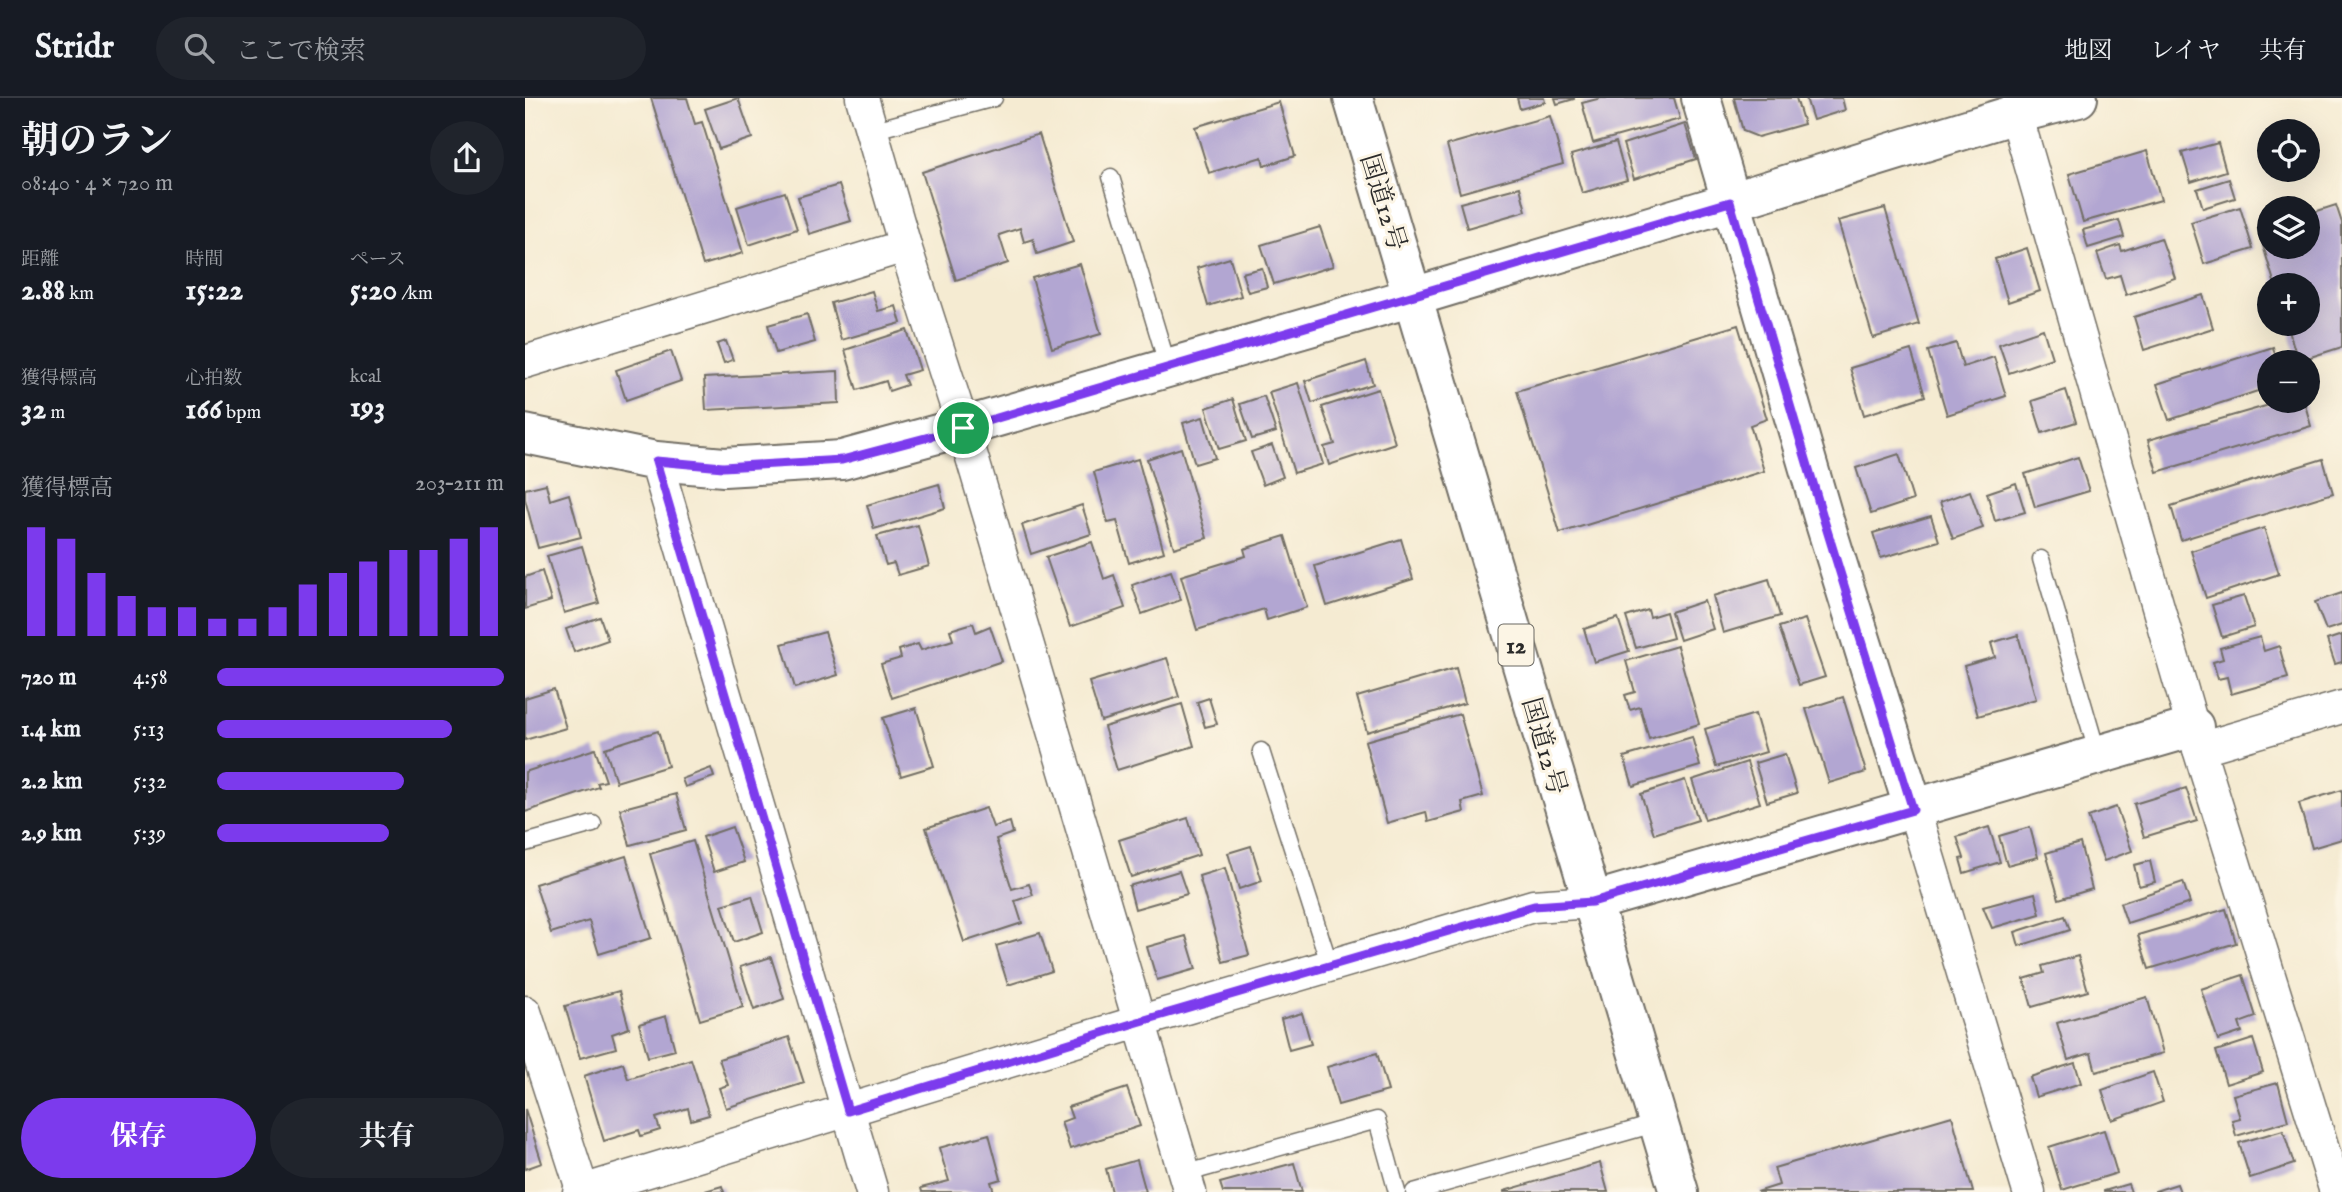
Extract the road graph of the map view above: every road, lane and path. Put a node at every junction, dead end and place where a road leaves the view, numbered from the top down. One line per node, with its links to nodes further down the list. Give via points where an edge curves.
1 (862, 98): 6 (street)
2 (994, 98): 6 (lane)
3 (1353, 98): 10 (main road, 国道12号 / 12)
4 (1701, 98): 8 (main road)
5 (2044, 104): 8 (main road); 18 (street)
6 (871, 131): 9 (street)
7 (1111, 177): 12 (lane)
8 (1730, 202): 10 (main road); 21 (main road)
9 (905, 246): 11 (street); 13 (street)
10 (1413, 297): 12 (main road); 24 (main road, 国道12号 / 12)
11 (525, 362)
12 (1168, 368): 13 (main road)
13 (963, 428): 15 (main road, via 842,460 723,467); 27 (street)
14 (525, 434): 15 (main road)
15 (656, 461): 28 (street)
16 (2041, 559): 20 (lane)
17 (2342, 707): 18 (street)
18 (2197, 738): 20 (main road); 37 (street)
19 (1261, 751): 25 (lane)
20 (2098, 756): 21 (main road)
21 (1913, 810): 24 (main road); 36 (street)
22 (593, 824): 23 (lane)
23 (525, 843)
24 (1592, 902): 25 (street, via 1534,906); 29 (main road, 国道12号 / 12)
25 (1330, 966): 27 (street)
26 (525, 1012): 31 (street)
27 (1138, 1022): 28 (street); 30 (street)
28 (848, 1111): 31 (street); 32 (street)
29 (1658, 1124): 34 (lane); 35 (main road, 国道12号 / 12)
30 (1187, 1183): 33 (lane, via 1377,1120)
31 (581, 1192)
32 (872, 1192)
33 (1397, 1192)
34 (1414, 1192)
35 (1679, 1192)
36 (2029, 1192)
37 (2336, 1192)

